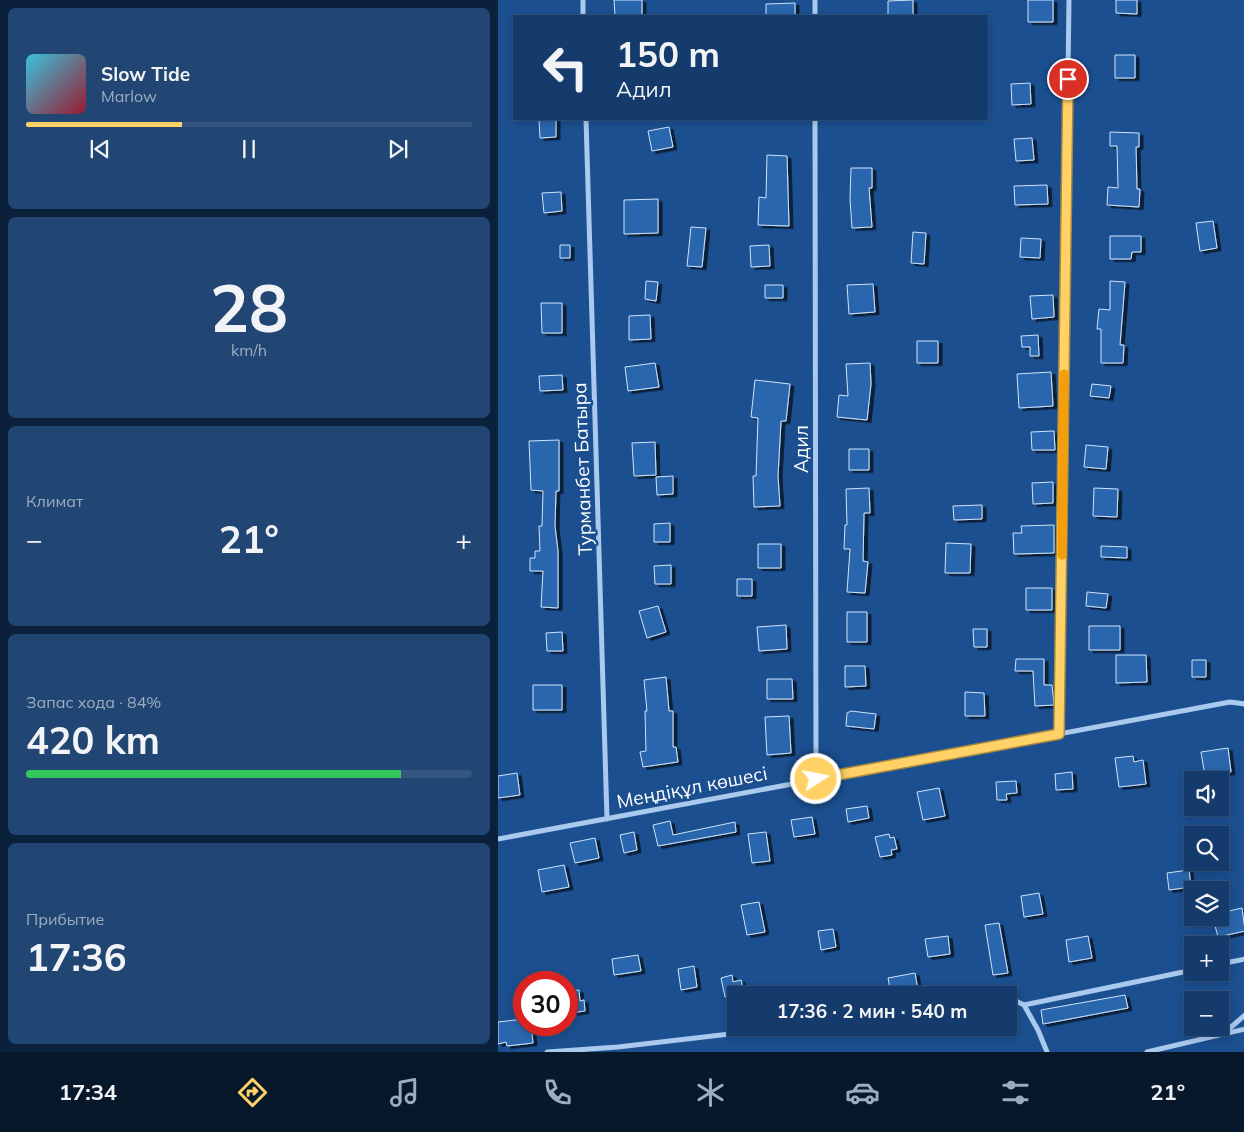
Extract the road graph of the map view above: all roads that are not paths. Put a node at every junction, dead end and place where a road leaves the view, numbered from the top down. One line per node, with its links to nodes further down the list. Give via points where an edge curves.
1 (583, 0): 4 (street)
2 (815, 0): 5 (street)
3 (1069, 0): 9 (street)
4 (583, 15)
5 (815, 15)
6 (586, 120): 11 (street, Турманбет Батыра)
7 (815, 120): 10 (street, Адил)
8 (1244, 704): 9 (street, Меңдіқұл көшесі, via 1230,702)
9 (1059, 734): 10 (street, Меңдіқұл көшесі)
10 (816, 779): 11 (street, Меңдіқұл көшесі)
11 (607, 819): 12 (street, Меңдіқұл көшесі)
12 (498, 839)
13 (1244, 959): 14 (street)
14 (1229, 962)
15 (1184, 972): 17 (street)
16 (1017, 1001): 17 (street)
17 (1024, 1004): 25 (street)
18 (1244, 1015): 19 (street)
19 (1229, 1029)
20 (1244, 1029): 21 (street)
21 (1229, 1033)
22 (727, 1034): 24 (street)
23 (1215, 1036): 26 (street)
24 (547, 1052)
25 (1047, 1052)
26 (1147, 1052)

